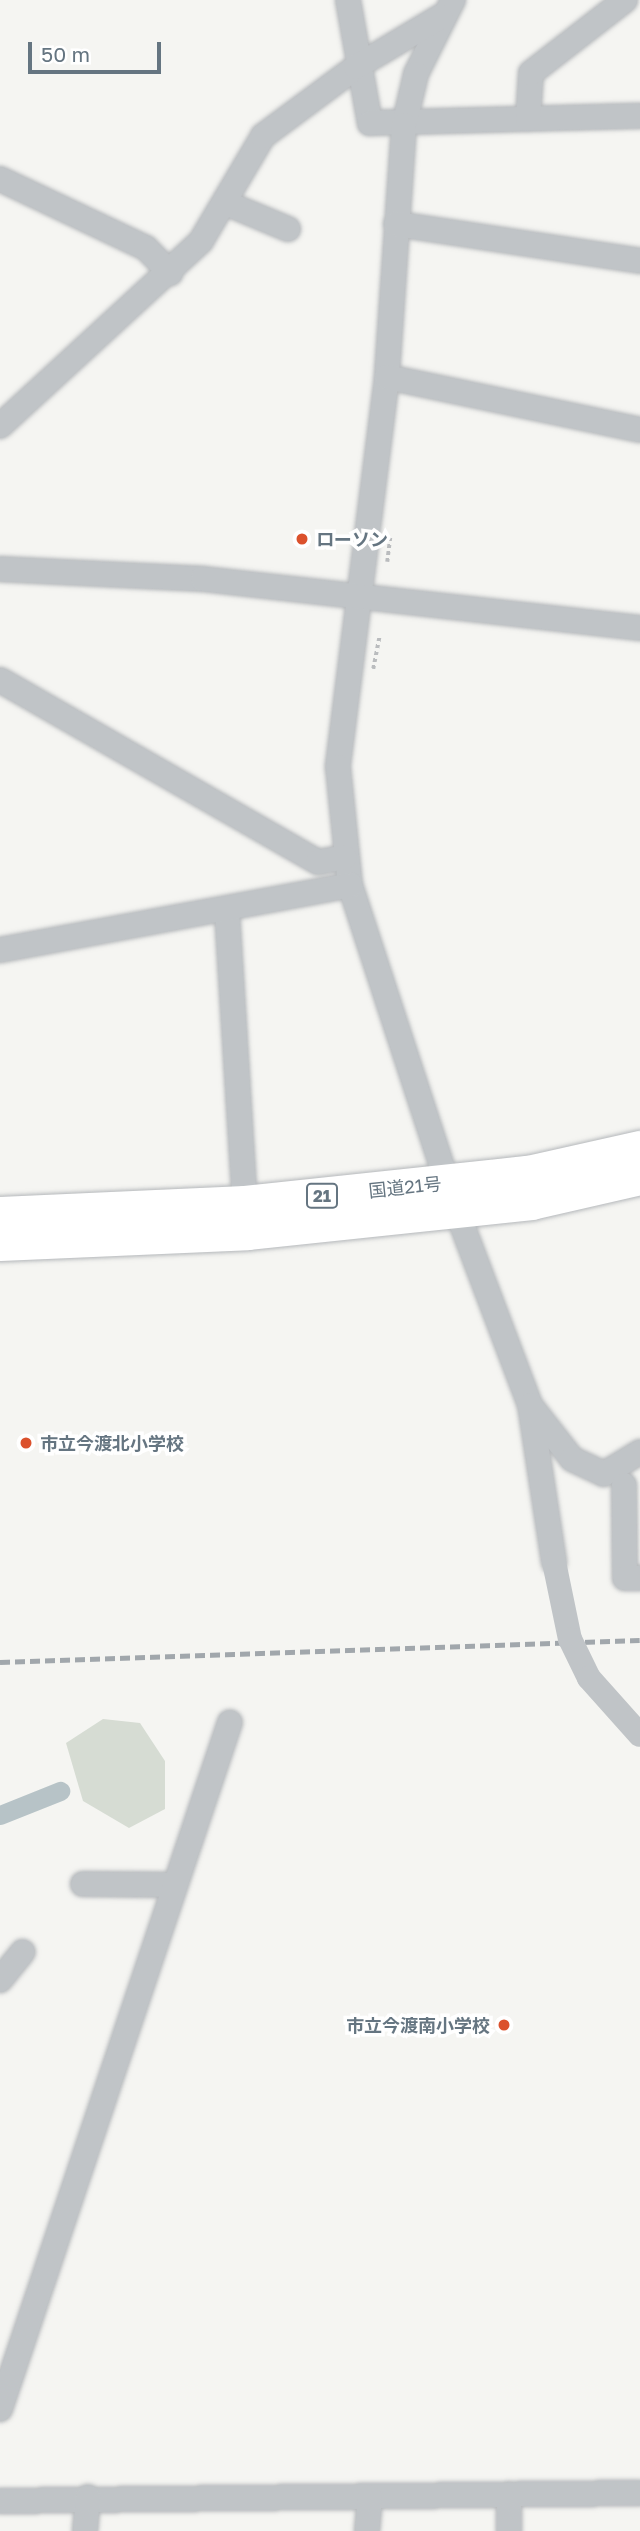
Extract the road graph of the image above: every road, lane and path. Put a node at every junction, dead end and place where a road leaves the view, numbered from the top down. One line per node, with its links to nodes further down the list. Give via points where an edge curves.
1 (348, 0): 4 (street)
2 (625, 0): 6 (street, via 531,73)
3 (446, 8): 4 (street); 7 (street)
4 (356, 67): 7 (street, via 366,118); 9 (street, via 263,136)
5 (640, 116): 6 (street)
6 (528, 119): 7 (street)
7 (404, 125): 10 (street)
8 (0, 178): 13 (street, via 146,248)
9 (228, 204): 11 (street); 13 (street)
10 (396, 224): 12 (street); 14 (street)
11 (288, 229)
12 (640, 261)
13 (170, 273): 15 (street)
14 (387, 377): 16 (street); 18 (street)
15 (0, 426)
16 (640, 430)
17 (0, 569): 18 (street)
18 (357, 595): 19 (street); 21 (street, via 338,767)
19 (640, 628)
20 (0, 680): 21 (street, via 318,862)
21 (345, 857): 22 (street)
22 (350, 886): 23 (street); 27 (street)
23 (227, 911): 24 (street); 28 (street)
24 (0, 950)
25 (640, 1149): 27 (highway, 国道21号 / 21)
26 (640, 1176): 27 (highway, 国道21号 / 21, via 531,1201)
27 (452, 1196): 28 (highway, 国道21号 / 21); 30 (highway, 国道21号 / 21, via 247,1231); 31 (street)
28 (245, 1204): 29 (highway, 国道21号 / 21)
29 (0, 1215)
30 (0, 1242)
31 (530, 1405): 33 (street, via 572,1459); 36 (street, bridge, via 570,1639 589,1678)
32 (640, 1452): 33 (street)
33 (623, 1484): 34 (street, via 625,1578)
34 (640, 1578)
35 (230, 1722): 38 (street)
36 (640, 1735)
37 (83, 1885): 38 (street)
38 (176, 1885): 41 (street)
39 (23, 1952): 40 (street)
40 (0, 1980)
41 (10, 2349): 42 (street)
42 (0, 2409)
43 (640, 2493): 44 (street)
44 (509, 2494): 46 (street); 50 (street)
45 (88, 2497): 46 (street); 47 (street); 48 (street)
46 (370, 2497): 49 (street)
47 (0, 2501)
48 (85, 2531)
49 (367, 2531)
50 (509, 2531)

